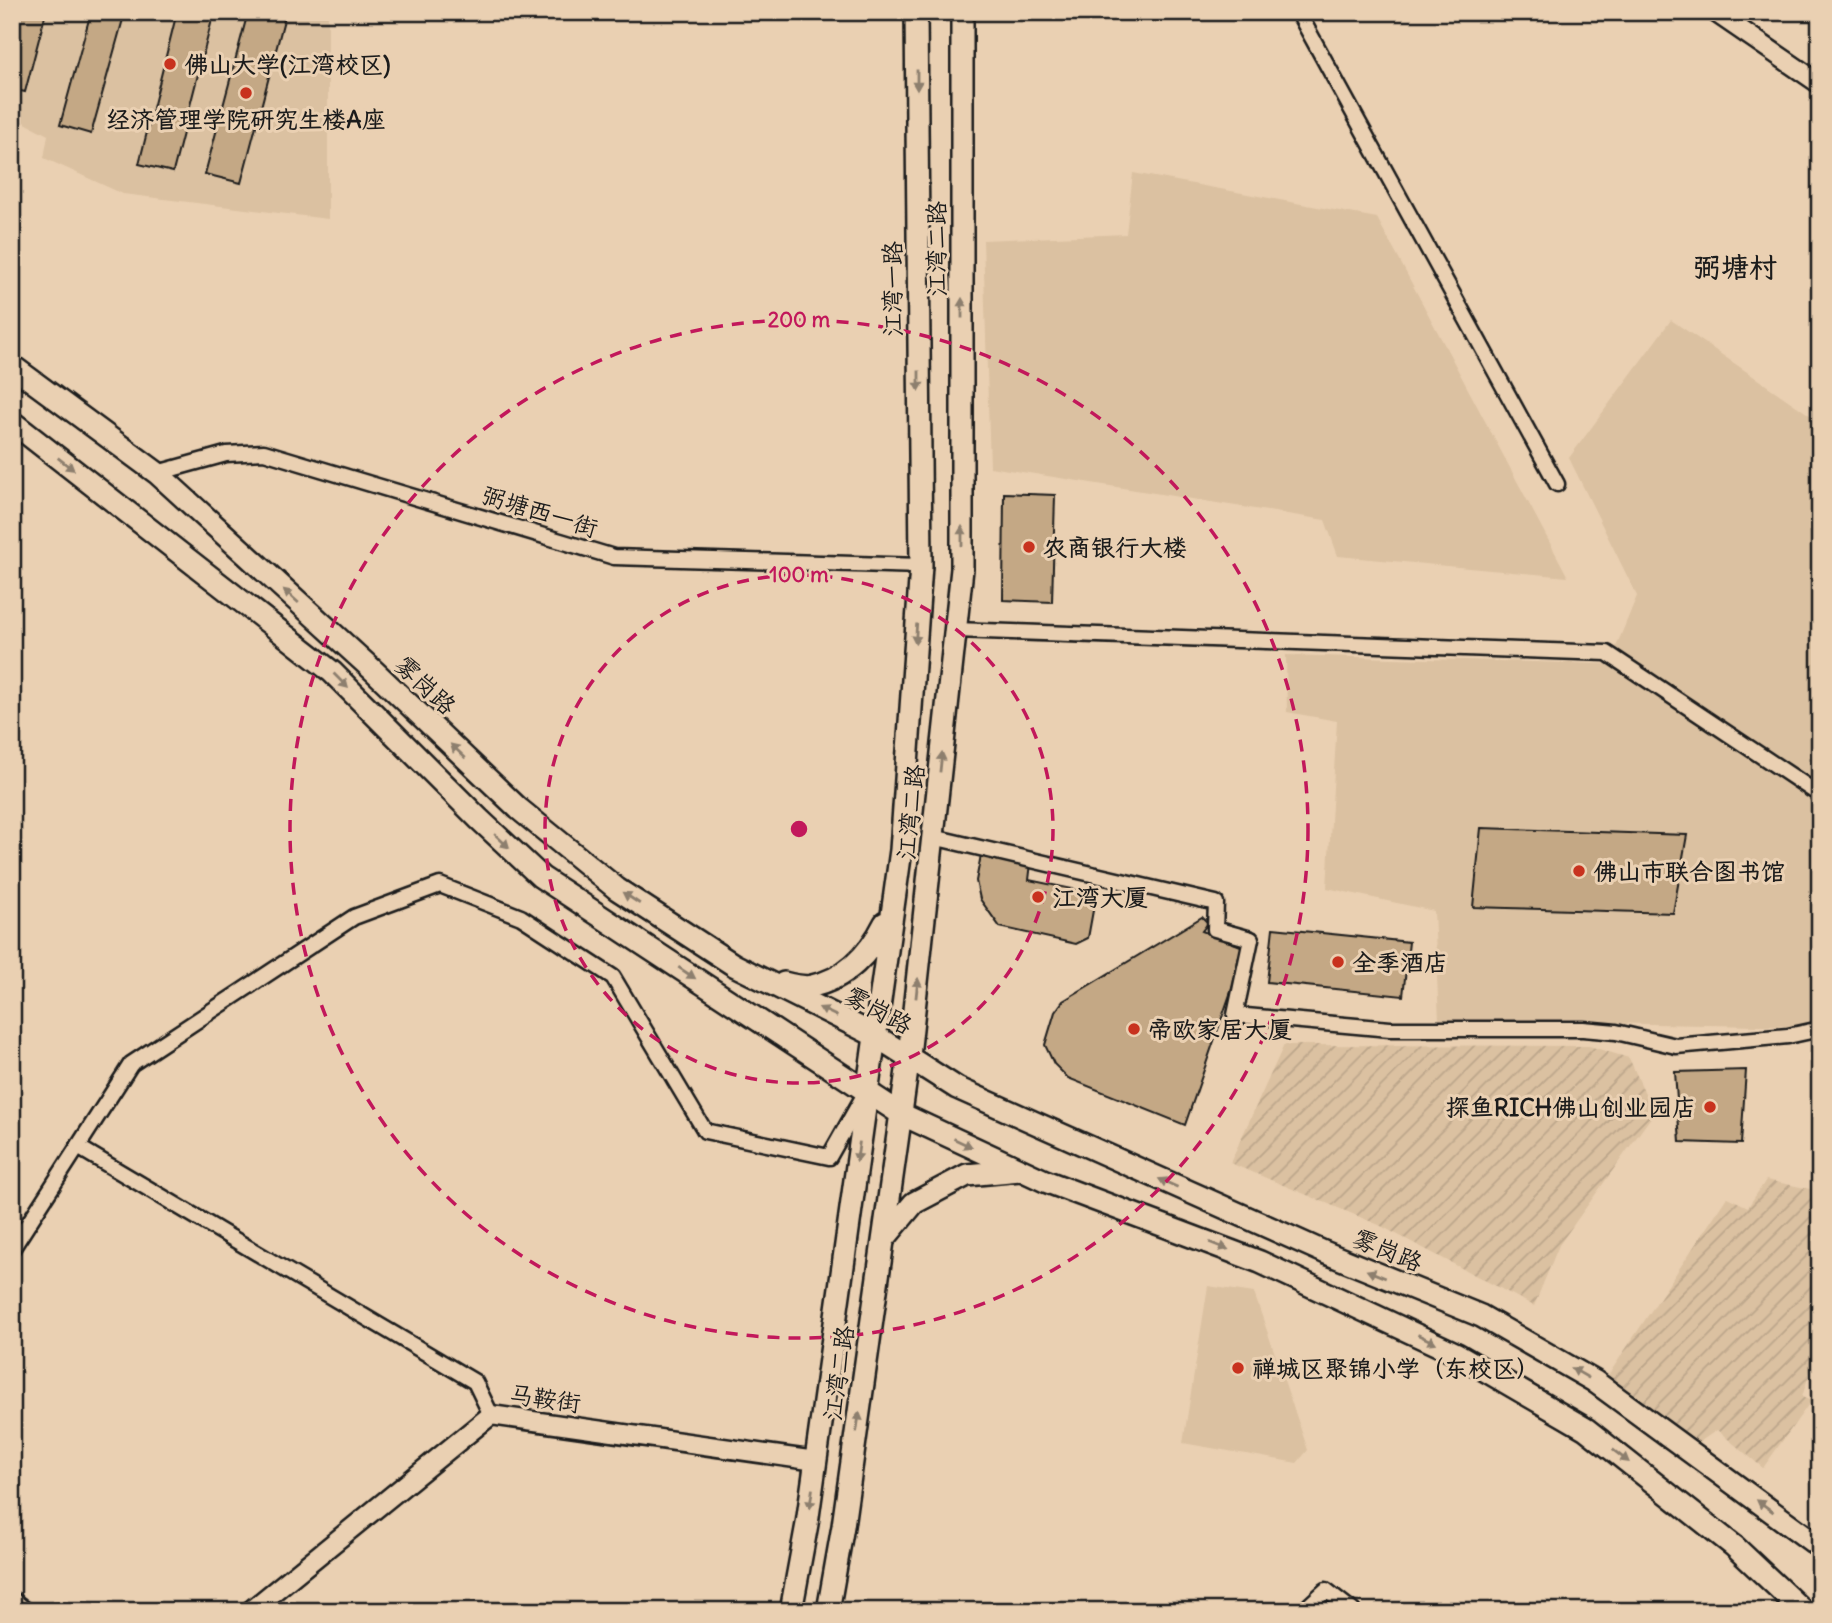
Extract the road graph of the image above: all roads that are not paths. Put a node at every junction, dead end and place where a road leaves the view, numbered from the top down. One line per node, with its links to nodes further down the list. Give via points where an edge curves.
1 (916, 12): 10 (main road, 江湾一路, one-way to 10)
2 (962, 12): 11 (main road, 江湾二路, one-way to 2, via 962,569)
3 (1298, 12): 9 (street)
4 (1715, 12): 5 (street)
5 (1820, 84)
6 (12, 366): 8 (main road, 雾岗路)
7 (12, 422): 19 (main road, one-way to 19, via 332,673 541,877)
8 (157, 473): 10 (street, 弼塘西一街, via 226,454 264,452 614,557); 15 (main road, 雾岗路, one-way to 8, via 617,889 528,817)
9 (1557, 484)
10 (921, 566): 14 (main road, 江湾二路, one-way to 14, via 901,850)
11 (955, 630): 12 (street, via 1607,653); 13 (main road, 江湾二路, one-way to 11)
12 (1820, 795)
13 (933, 837): 16 (street, via 1216,903 1215,929 1251,939 1234,1015 1390,1028 1616,1032 1676,1046); 18 (main road, 江湾二路, one-way to 13)
14 (892, 909): 15 (main road, via 875,945 846,972 810,987); 17 (main road, 江湾二路)
15 (765, 981): 17 (main road, 雾岗路, one-way to 15)
16 (1820, 1029)
17 (874, 1035): 18 (main road, 雾岗路); 19 (main road, 江湾二路)
18 (909, 1056): 20 (main road, 江湾二路); 27 (main road, 雾岗路, one-way to 18, via 1594,1381 1481,1316 1324,1252 970,1094)
19 (866, 1093): 20 (main road); 21 (street, via 829,1157 705,1131 613,977 520,918 440,885 354,917 131,1064); 26 (main road, 江湾二路, one-way to 26)
20 (901, 1114): 22 (main road, one-way to 22); 23 (main road, 江湾二路)
21 (78, 1147): 24 (street); 25 (street, via 475,1382)
22 (1022, 1170): 23 (main road, via 967,1175 914,1203); 35 (main road, one-way to 35, via 1260,1262 1457,1354 1586,1429 1734,1546)
23 (883, 1241): 32 (main road, 江湾二路, one-way to 23)
24 (12, 1249)
25 (491, 1415): 26 (street, 马鞍街); 30 (street, 马鞍街)
26 (816, 1461): 31 (main road, 江湾二路, one-way to 31)
27 (1820, 1547)
28 (12, 1599): 29 (street)
29 (27, 1611)
30 (250, 1611)
31 (791, 1611)
32 (828, 1611)
33 (1303, 1611): 34 (street, via 1326,1590)
34 (1353, 1611)
35 (1803, 1611)

